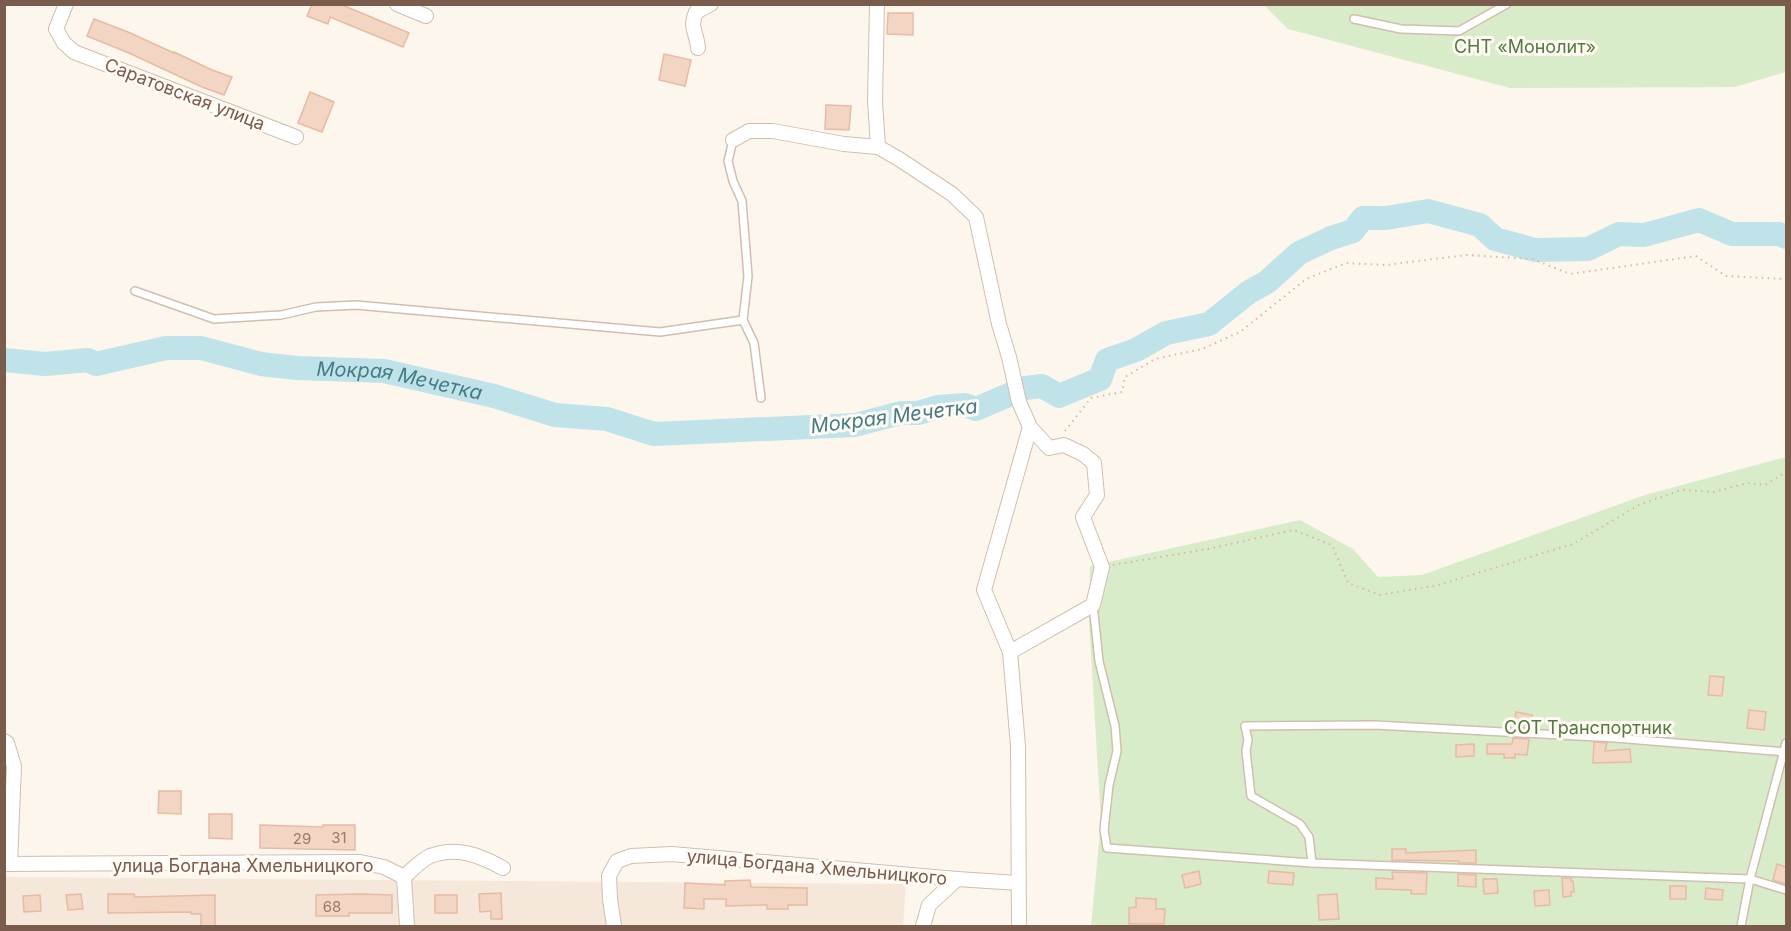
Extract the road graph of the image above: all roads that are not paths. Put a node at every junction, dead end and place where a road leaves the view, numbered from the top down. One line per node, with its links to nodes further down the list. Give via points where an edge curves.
1 (66, 4): 9 (street, Саратовская улица, via 56,29 74,52)
2 (397, 4): 6 (street)
3 (711, 4): 8 (street, via 696,12 692,23)
4 (877, 4): 11 (street)
5 (1507, 4): 7 (lane, via 1459,31 1401,29)
6 (426, 16)
7 (1354, 19)
8 (698, 48)
9 (296, 136)
10 (733, 140): 11 (street, via 749,131 773,131); 13 (lane, via 728,161 741,201 748,276)
11 (878, 147): 15 (street, via 951,194 976,217 1014,384)
12 (135, 291): 13 (lane, via 214,320 356,305 660,332)
13 (743, 320): 14 (lane, via 754,343)
14 (761, 398)
15 (1030, 427): 16 (street, via 1049,448 1064,445 1094,463 1097,495 1083,517 1102,567); 17 (street, via 984,590)
16 (1094, 605): 17 (street); 20 (lane, via 1117,751 1104,830 1107,848)
17 (1010, 652): 26 (street, via 1018,746)
18 (4, 741): 21 (street, via 14,766)
19 (1786, 749): 20 (lane, via 1375,725 1245,726 1251,796 1300,824 1309,837); 25 (lane)
20 (1312, 863): 25 (lane)
21 (7, 864): 23 (street, улица Богдана Хмельницкого, via 360,862 384,867)
22 (503, 868): 23 (street, via 481,856 453,851 428,856)
23 (404, 877): 28 (street)
24 (957, 879): 26 (street, улица Богдана Хмельницкого); 29 (street, улица Богдана Хмельницкого, via 672,854 631,856 616,861 609,876); 30 (street, via 929,905)
25 (1750, 879): 27 (lane); 32 (lane)
26 (1018, 883): 31 (street)
27 (1786, 890)
28 (406, 927)
29 (614, 927)
30 (923, 927)
31 (1018, 927)
32 (1741, 927)

